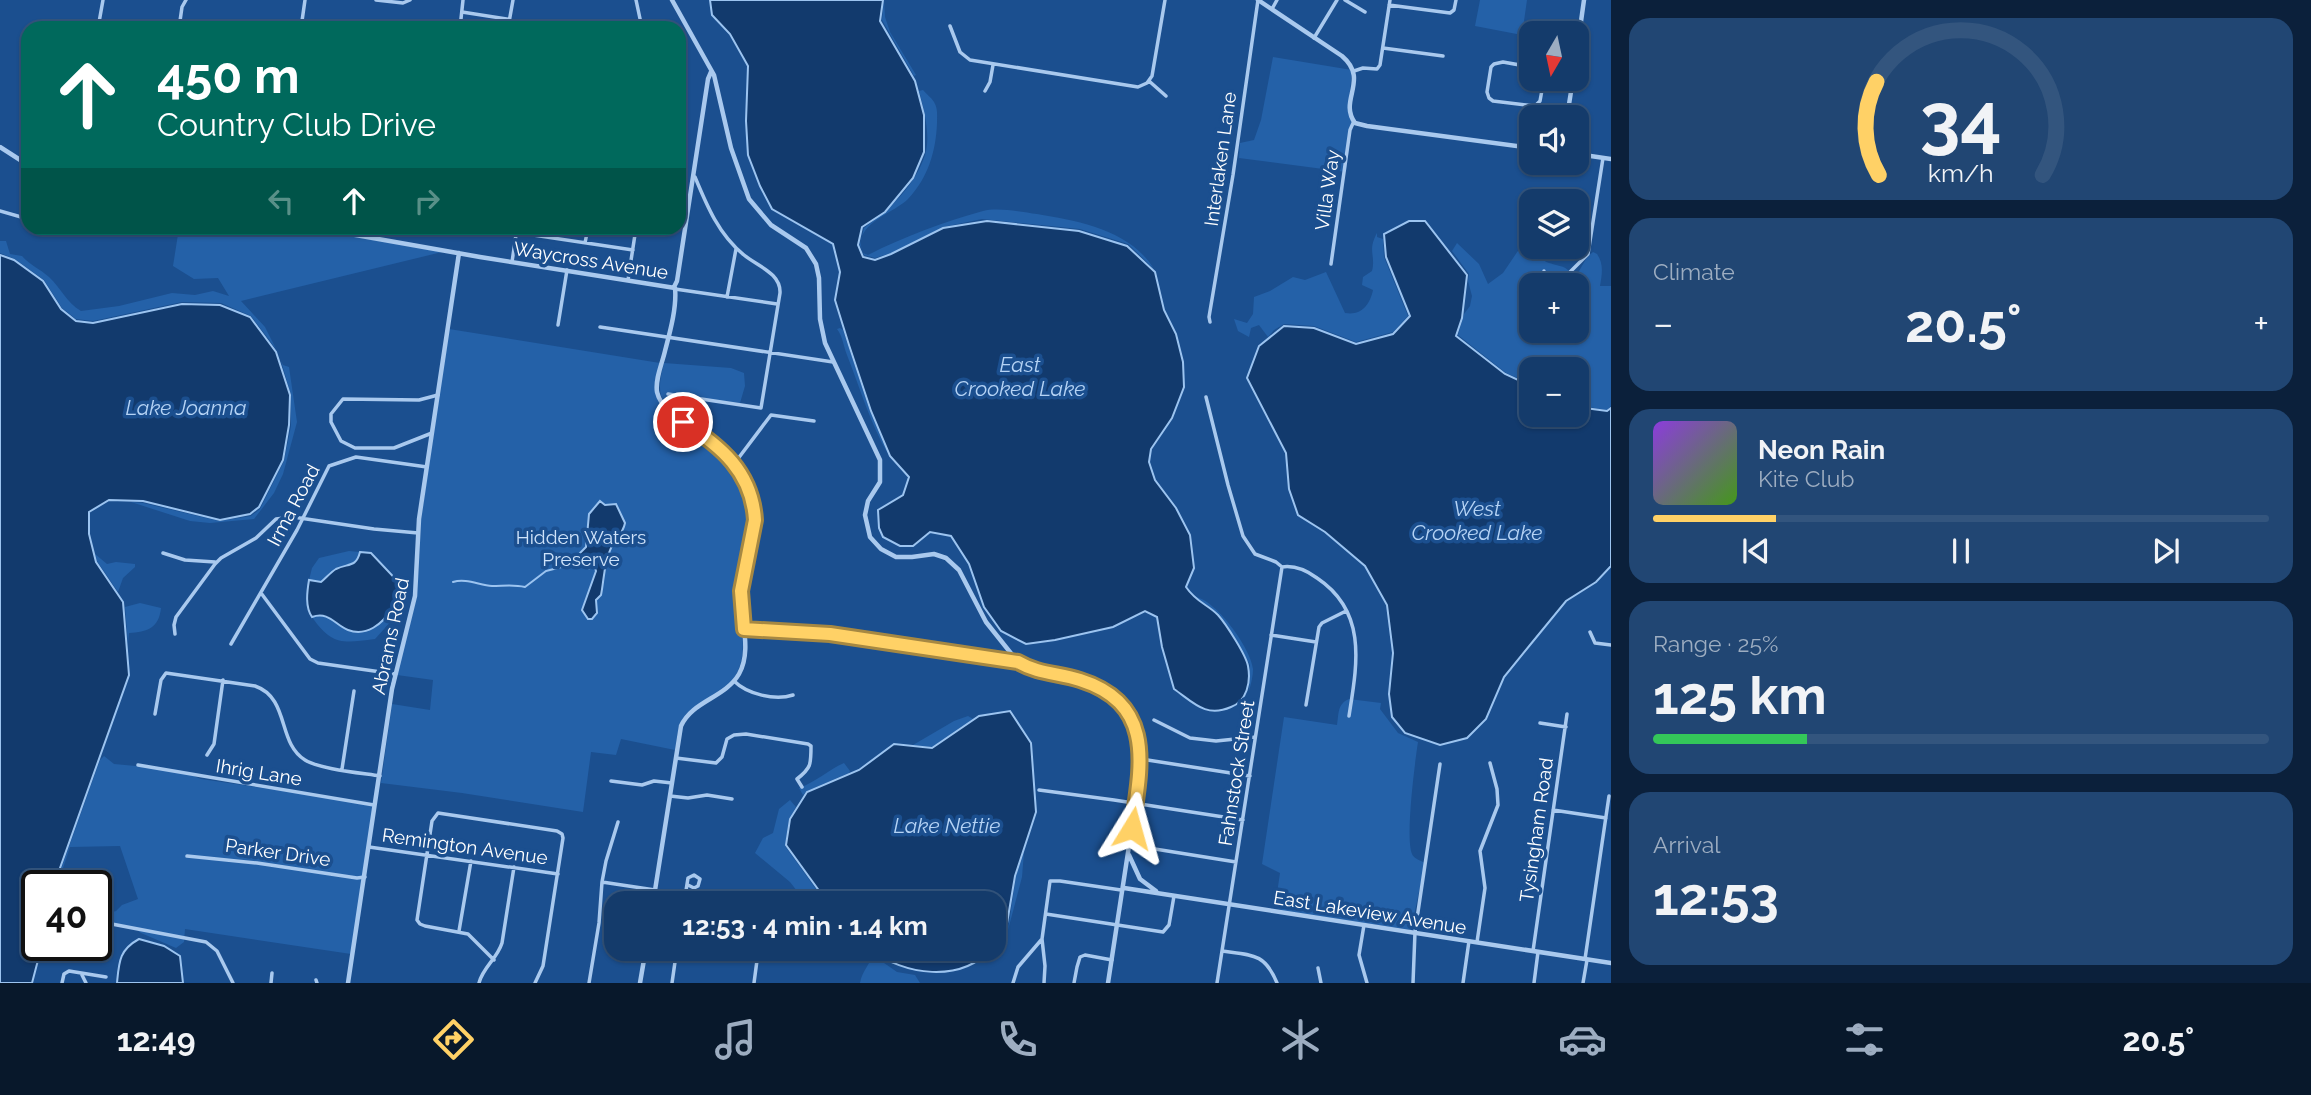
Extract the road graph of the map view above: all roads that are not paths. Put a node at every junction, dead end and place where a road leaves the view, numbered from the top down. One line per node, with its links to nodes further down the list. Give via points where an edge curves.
1 (103, 0): 22 (street)
2 (186, 0): 23 (street)
3 (305, 0): 24 (street)
4 (376, 0): 5 (street)
5 (410, 0)
6 (463, 0): 19 (street)
7 (513, 0): 21 (street)
8 (636, 0): 27 (street)
9 (672, 0): 28 (street)
10 (1165, 0): 39 (street)
11 (1258, 0): 18 (street); 73 (street, Interlaken Lane)
12 (1277, 0): 18 (street)
13 (1338, 0): 32 (street)
14 (1345, 0): 20 (street)
15 (1456, 0): 17 (street, via 1452,12)
16 (1584, 0): 29 (street)
17 (1390, 2): 33 (street)
18 (1272, 9): 32 (street)
19 (462, 12): 21 (street); 25 (street)
20 (1365, 12)
21 (511, 20): 26 (street)
22 (99, 21)
23 (180, 21)
24 (302, 21)
25 (461, 21)
26 (518, 21)
27 (640, 21)
28 (684, 21)
29 (1581, 21)
30 (686, 25): 37 (street)
31 (950, 26): 35 (street, via 963,56)
32 (1314, 38): 38 (street, via 1349,62)
33 (1383, 48): 34 (street); 38 (street, via 1378,68)
34 (1443, 57)
35 (993, 65): 39 (street, via 1132,86); 40 (street)
36 (1519, 65): 41 (street, via 1503,62 1491,67 1489,98 1535,106)
37 (712, 71): 50 (street); 78 (street, via 749,199 771,225 806,248 816,264 822,331)
38 (1354, 71): 43 (street, via 1350,111)
39 (1149, 81): 42 (street)
40 (985, 91)
41 (1542, 91)
42 (1166, 96)
43 (1354, 121): 44 (street); 66 (street, Villa Way)
44 (1519, 146)
45 (0, 148): 49 (street)
46 (1589, 156): 47 (street)
47 (1603, 158): 48 (street); 68 (street, via 1588,254)
48 (1611, 159)
49 (21, 161)
50 (695, 177): 53 (street); 62 (street, via 715,221)
51 (0, 211): 52 (street)
52 (21, 217)
53 (686, 229)
54 (361, 235): 60 (street, Waycross Avenue)
55 (516, 235): 65 (street)
56 (544, 235): 61 (street)
57 (587, 235): 61 (street)
58 (635, 235): 63 (street)
59 (685, 235): 70 (street)
60 (367, 236): 64 (street, Waycross Avenue)
61 (586, 243): 63 (street)
62 (736, 249): 71 (street); 72 (street, via 779,281)
63 (633, 250): 69 (street)
64 (459, 253): 65 (street, Waycross Avenue); 80 (street, Abrams Road)
65 (512, 262): 67 (street, Waycross Avenue)
66 (1331, 264)
67 (567, 270): 69 (street, Waycross Avenue); 74 (street)
68 (1569, 273)
69 (628, 280): 70 (street, Waycross Avenue)
70 (675, 288): 71 (street, Waycross Avenue); 76 (street)
71 (727, 297): 72 (street, Waycross Avenue)
72 (778, 304): 77 (street)
73 (1210, 323)
74 (558, 325)
75 (600, 327): 76 (street)
76 (668, 338): 77 (street); 84 (street, via 657,382 661,401 717,444)
77 (770, 353): 78 (street); 79 (street, via 761,408)
78 (833, 362): 100 (street, via 880,460 880,482 865,515 870,537 896,556 934,554 953,564 986,622)
79 (668, 394)
80 (438, 395): 83 (street, Abrams Road); 83 (street, via 419,400 343,399 331,414 341,441 355,448 394,448)
81 (1206, 397): 90 (street, via 1243,536 1255,554)
82 (814, 421): 84 (street, via 771,415)
83 (432, 433): 85 (street, Abrams Road)
84 (734, 464): 93 (street, via 751,497 755,520 741,591)
85 (427, 467): 86 (street, Irma Road, via 356,457 332,464); 87 (street, Abrams Road)
86 (303, 519): 87 (street); 89 (street, via 276,519 256,538); 91 (street, Irma Road)
87 (418, 533): 101 (street, Abrams Road, via 415,596)
88 (163, 553): 89 (street)
89 (217, 562): 95 (street, via 176,617)
90 (1282, 568): 92 (street, via 1292,566 1315,576); 96 (street, Fahnstock Street)
91 (261, 593): 98 (street, Irma Road); 101 (street, via 315,662)
92 (1346, 611): 97 (street, via 1320,625); 109 (street, via 1357,656)
93 (744, 629): 100 (street, via 830,634); 103 (street, via 743,665)
94 (1590, 632): 99 (street, via 1595,643)
95 (175, 634)
96 (1272, 635): 97 (street); 113 (street, Fahnstock Street)
97 (1316, 642): 106 (street)
98 (231, 644)
99 (1611, 645)
100 (1018, 662): 116 (street, via 1088,683 1109,695 1135,726)
101 (395, 674): 121 (street, Abrams Road)
102 (223, 681): 107 (street, via 165,673); 114 (street, via 214,744); 120 (street, via 267,691 277,703 298,755 311,764)
103 (734, 681): 105 (street, via 749,692); 115 (street, via 690,711)
104 (354, 691): 120 (street)
105 (793, 695)
106 (1306, 705)
107 (155, 714)
108 (1567, 714): 112 (street, Tysingham Road)
109 (1349, 716)
110 (1154, 720): 113 (street, via 1190,738)
111 (1540, 723): 112 (street)
112 (1566, 727): 132 (street, Tysingham Road)
113 (1255, 737): 122 (street, Fahnstock Street)
114 (207, 755)
115 (676, 758): 124 (street); 125 (street, via 716,763 734,734 807,744 811,746 810,767 797,779)
116 (1141, 759): 122 (street); 130 (street)
117 (1490, 763): 162 (street, via 1498,805 1479,851 1485,888)
118 (1440, 764): 159 (street)
119 (138, 765): 131 (street, Ihrig Lane)
120 (342, 769): 121 (street)
121 (380, 776): 131 (street, Abrams Road)
122 (1250, 776): 134 (street, Fahnstock Street)
123 (611, 781): 124 (street)
124 (672, 783): 127 (street)
125 (802, 787)
126 (1039, 790): 130 (street)
127 (670, 796): 129 (street); 149 (street)
128 (1609, 796): 133 (street)
129 (732, 799)
130 (1136, 803): 134 (street); 136 (street)
131 (376, 805): 137 (street, Abrams Road)
132 (1553, 810): 133 (street); 164 (street, Tysingham Road)
133 (1606, 818): 167 (street)
134 (1243, 820): 142 (street, Fahnstock Street)
135 (618, 822): 146 (street)
136 (1130, 845): 138 (street); 142 (street)
137 (369, 847): 139 (street, Remington Avenue); 145 (street, Abrams Road)
138 (1129, 853): 148 (street); 151 (street, via 1140,879)
139 (427, 854): 141 (street, Remington Avenue); 144 (street, via 437,814 560,832); 158 (street, via 419,923)
140 (187, 856): 145 (street, Parker Drive)
141 (471, 860): 143 (street, Remington Avenue); 158 (street)
142 (1236, 862): 153 (street, Fahnstock Street)
143 (514, 867): 144 (street, Remington Avenue); 165 (street, via 502,943)
144 (558, 874): 183 (street, via 543,966)
145 (365, 877): 181 (street, Abrams Road)
146 (602, 882): 149 (street); 184 (street)
147 (688, 885): 150 (street)
148 (1124, 889): 151 (street, East Lakeview Avenue); 154 (street, East Lakeview Avenue, via 1050,881); 156 (street)
149 (655, 890)
150 (687, 891)
151 (1160, 893): 152 (street, East Lakeview Avenue)
152 (1174, 896): 153 (street, East Lakeview Avenue); 156 (street, via 1166,931)
153 (1230, 904): 157 (street, East Lakeview Avenue); 163 (street, Fahnstock Street)
154 (1046, 914): 156 (street); 160 (street)
155 (112, 924): 179 (street, via 206,942 217,951)
156 (1117, 925): 166 (street)
157 (1364, 925): 159 (street, East Lakeview Avenue); 194 (street, via 1359,955)
158 (459, 932): 165 (street, via 471,936)
159 (1415, 932): 161 (street, East Lakeview Avenue); 195 (street)
160 (1042, 939): 188 (street, via 1018,967); 189 (street)
161 (1469, 941): 162 (street, East Lakeview Avenue); 196 (street)
162 (1477, 942): 164 (street, East Lakeview Avenue)
163 (1222, 951): 192 (street, Fahnstock Street); 193 (street, via 1260,958)
164 (1535, 952): 167 (street, East Lakeview Avenue); 197 (street, Tysingham Road)
165 (494, 960): 182 (street)
166 (1112, 960): 190 (street, via 1080,957); 191 (street)
167 (1586, 960): 171 (street, East Lakeview Avenue); 198 (street)
168 (644, 961): 185 (street)
169 (675, 961): 186 (street)
170 (758, 961): 187 (street)
171 (1611, 963)
172 (1318, 968): 176 (street)
173 (80, 973): 175 (street); 177 (street, via 69,971); 178 (street)
174 (272, 973): 180 (street)
175 (106, 977)
176 (1321, 981)
177 (62, 983)
178 (86, 983)
179 (233, 983)
180 (271, 983)
181 (348, 983)
182 (479, 983)
183 (535, 983)
184 (590, 983)
185 (640, 983)
186 (672, 983)
187 (754, 983)
188 (1013, 983)
189 (1044, 983)
190 (1074, 983)
191 (1108, 983)
192 (1217, 983)
193 (1277, 983)
194 (1367, 983)
195 (1413, 983)
196 (1463, 983)
197 (1534, 983)
198 (1583, 983)

